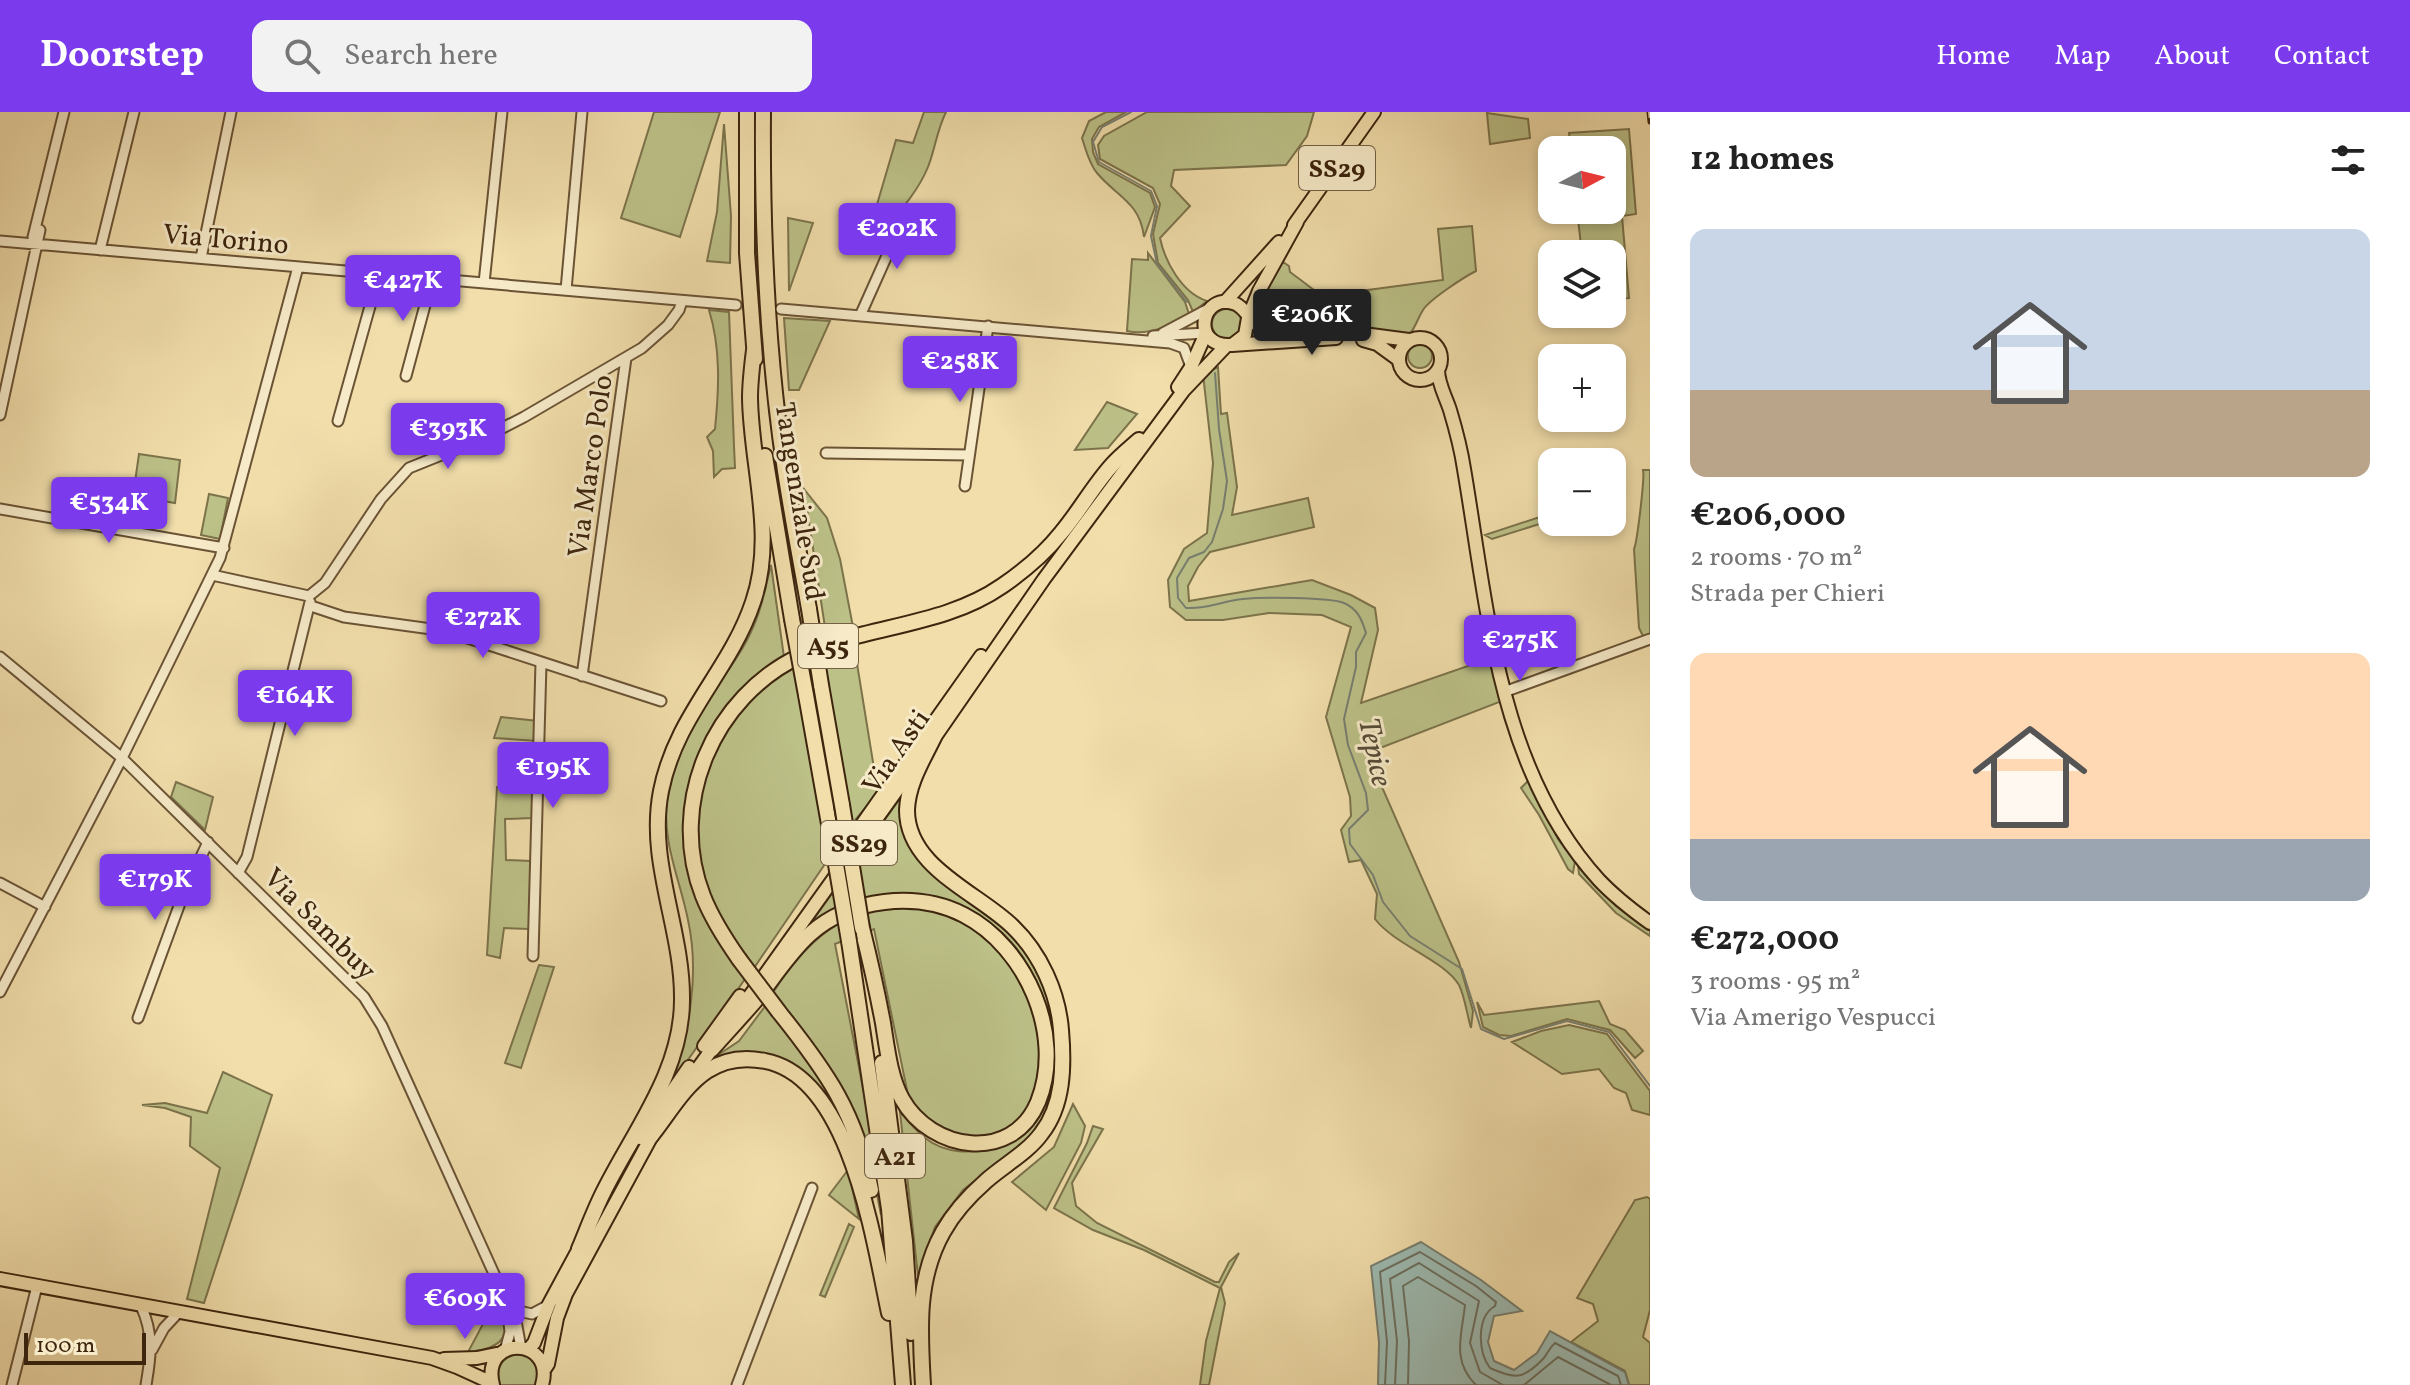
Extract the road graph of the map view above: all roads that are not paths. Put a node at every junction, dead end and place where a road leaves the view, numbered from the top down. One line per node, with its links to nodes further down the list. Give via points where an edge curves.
1 (64, 112): 13 (street)
2 (134, 112): 14 (street)
3 (231, 112): 15 (street)
4 (502, 112): 19 (street)
5 (582, 112): 20 (street)
6 (747, 112): 34 (highway, Tangenziale Sud / A55, via 747,253)
7 (763, 112): 65 (highway, Tangenziale Sud / A55, bridge, via 766,254 785,469)
8 (1374, 112): 10 (main road, SS29)
9 (906, 213): 26 (street)
10 (1297, 222): 22 (main road, SS29); 27 (main road, SS29)
11 (40, 230): 13 (street)
12 (0, 241): 13 (street, Via Torino)
13 (35, 244): 14 (street, Via Torino); 41 (street)
14 (100, 250): 15 (street, Via Torino)
15 (201, 258): 16 (street, Via Torino)
16 (298, 267): 17 (street, Via Torino); 49 (street)
17 (379, 274): 18 (street, Via Torino); 42 (street)
18 (432, 279): 19 (street, Via Torino); 39 (street)
19 (484, 283): 20 (street, Via Torino)
20 (566, 290): 21 (street, Via Torino)
21 (682, 301): 23 (street, Via Torino); 35 (street, via 658,336)
22 (1225, 302): 24 (main road); 27 (main road, via 1236,304)
23 (736, 305)
24 (1210, 308): 29 (main road); 30 (street)
25 (781, 309): 26 (street)
26 (860, 316): 28 (street)
27 (1248, 318): 32 (main road, via 1264,331 1333,330); 33 (main road, via 1245,335)
28 (988, 326): 31 (street); 46 (street)
29 (1206, 333): 30 (street); 33 (main road, via 1217,344); 37 (main road, Via Asti / SS29)
30 (1157, 336): 31 (street)
31 (1137, 338): 37 (street, via 1180,346)
32 (1409, 340): 36 (main road); 38 (main road, via 1434,343 1442,358)
33 (1229, 346): 36 (main road, via 1348,338 1377,344); 58 (main road, Via Asti / SS29, via 1184,390)
34 (754, 350): 72 (highway, via 750,397 761,569 740,635 682,728 660,794 657,835 680,974 680,1024 649,1110); 93 (highway, Tangenziale Sud / A55, bridge, via 767,472 849,941 889,1209)
35 (626, 358): 51 (street, via 491,434 409,468); 55 (street, Via Marco Polo)
36 (1399, 360): 40 (main road, via 1409,376)
37 (1191, 367): 44 (main road, Via Asti / SS29)
38 (1438, 370): 40 (main road); 43 (main road)
39 (406, 376)
40 (1421, 380): 43 (main road)
41 (0, 415)
42 (338, 421)
43 (1453, 421): 56 (main road)
44 (1139, 440): 72 (main road, Via Asti / SS29, via 664,1103); 80 (highway, A55, bridge, via 1111,466 1060,535 1001,587 939,616 802,655 766,676 724,720 697,778 692,838 702,894 718,929 833,1083 865,1165)
45 (826, 453): 46 (street)
46 (969, 455): 47 (street)
47 (965, 486)
48 (0, 509): 49 (street)
49 (224, 548): 50 (street)
50 (212, 575): 51 (street); 59 (street)
51 (310, 601): 54 (street, via 344,617 446,631); 61 (street, via 247,857)
52 (1650, 639): 56 (street)
53 (0, 657): 59 (street, Via Sambuy)
54 (541, 663): 55 (street); 66 (street)
55 (582, 676): 57 (street)
56 (1504, 692): 64 (main road, via 1560,829 1600,881)
57 (661, 701)
58 (934, 737): 69 (main road, Via Asti / SS29); 95 (highway, via 908,796 910,828 942,873 1013,927 1035,953 1060,1020 1064,1058 1053,1116 1040,1136 961,1205 931,1258 920,1306)
59 (122, 758): 60 (street, Via Sambuy); 63 (street)
60 (208, 842): 61 (street, Via Sambuy); 68 (street)
61 (238, 873): 75 (street, Via Sambuy, via 345,975 371,1007)
62 (0, 883): 63 (street)
63 (45, 907): 67 (street)
64 (1650, 923)
65 (862, 928): 69 (highway, A55, via 891,1067 910,1112 924,1127 957,1143 974,1145 1010,1134 1037,1103 1044,1079 1045,1046 1034,992 1002,942 978,922 929,903 876,903 830,919 802,942); 94 (highway, A21, via 900,1195)
66 (533, 956)
67 (0, 992)
68 (138, 1018)
69 (712, 1049): 70 (main road, Via Asti / SS29)
70 (651, 1136): 80 (highway, A55, via 695,1082 719,1064 755,1059 789,1069 829,1113 856,1169); 86 (main road, Via Asti / SS29, via 566,1294)
71 (812, 1188): 91 (street)
72 (579, 1249): 76 (main road, Via Asti / SS29)
73 (0, 1279): 74 (main road)
74 (37, 1286): 77 (main road); 88 (street)
75 (506, 1298): 78 (street, Via Sambuy); 83 (street, Via Sambuy, via 510,1332)
76 (549, 1304): 78 (street, via 537,1313); 81 (main road, Via Asti / SS29, via 534,1343)
77 (141, 1306): 79 (main road); 82 (street)
78 (514, 1310): 81 (street, Via Sambuy)
79 (178, 1313): 82 (street); 84 (main road)
80 (889, 1313): 92 (highway, A55)
81 (525, 1349): 83 (main road); 86 (main road, via 539,1358)
82 (152, 1350): 89 (street)
83 (503, 1352): 84 (main road); 87 (main road, via 492,1367)
84 (432, 1358): 85 (main road)
85 (469, 1372): 87 (main road); 90 (main road)
86 (546, 1378)
87 (493, 1384)
88 (12, 1385)
89 (146, 1385)
90 (478, 1385)
91 (737, 1385)
92 (894, 1385)
93 (903, 1385)
94 (915, 1385)
95 (923, 1385)

